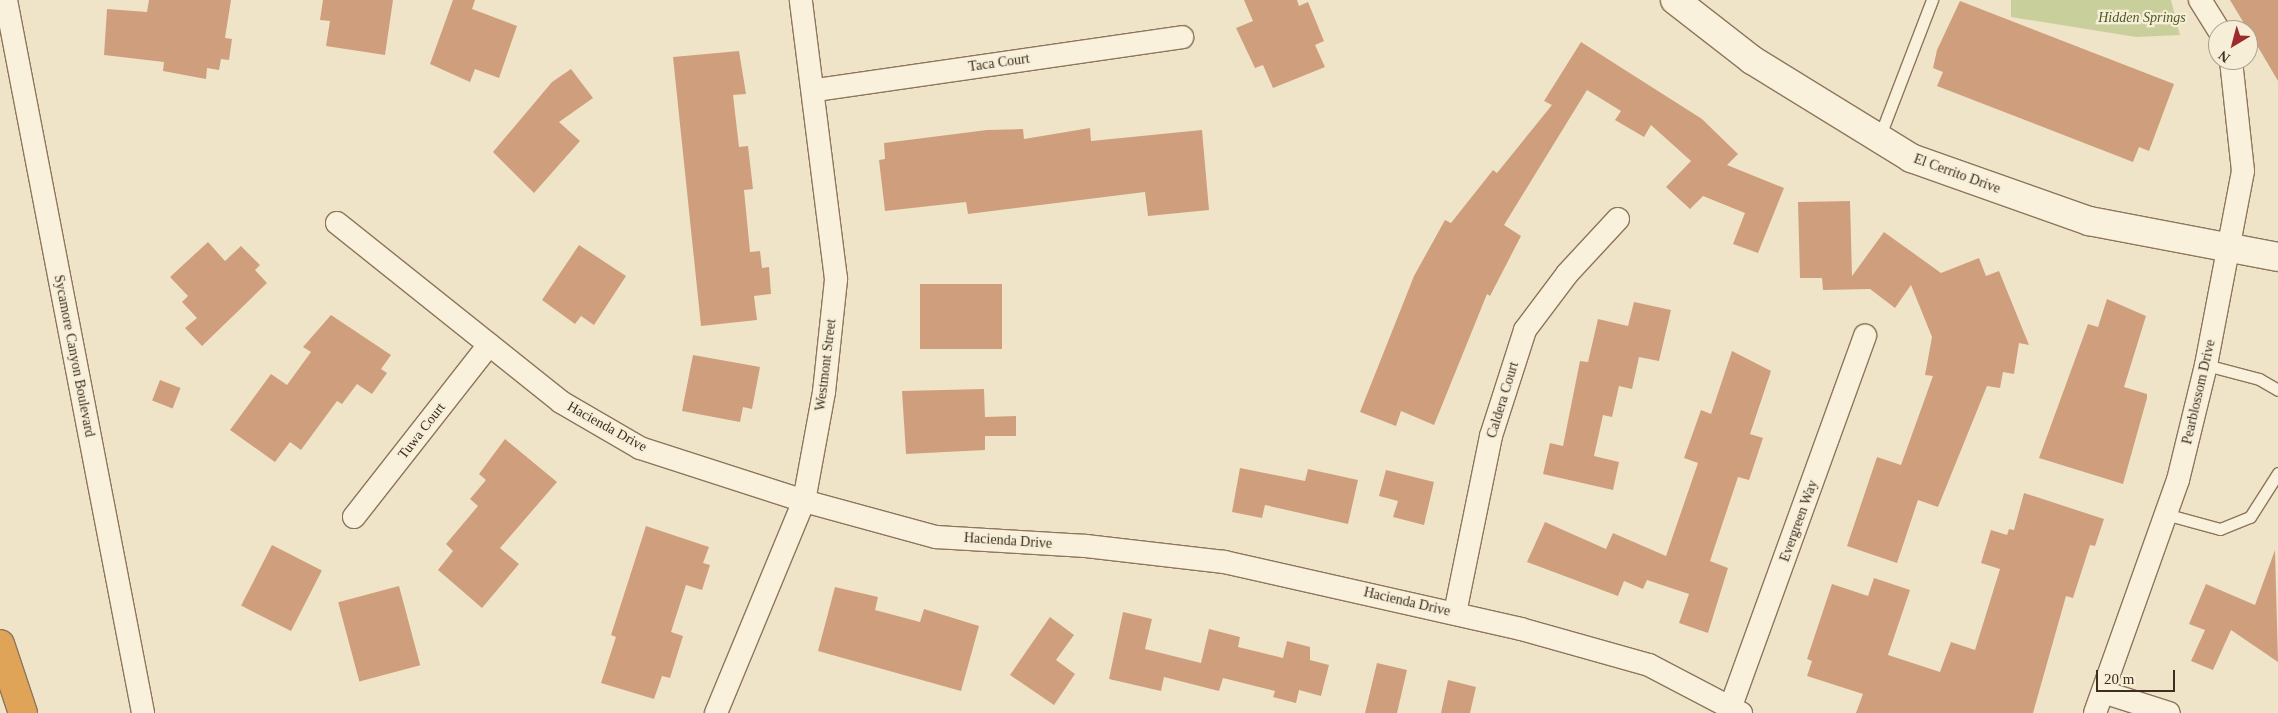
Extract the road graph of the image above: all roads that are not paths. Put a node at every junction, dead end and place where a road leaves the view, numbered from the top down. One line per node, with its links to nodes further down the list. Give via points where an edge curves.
1 (6, 0): 28 (street, Sycamore Canyon Boulevard)
2 (801, 0): 9 (street, Westmont Street)
3 (1675, 0): 10 (street, El Cerrito Drive, via 1752,60)
4 (1932, 0): 10 (lane)
5 (2200, 0): 6 (street)
6 (2212, 20)
7 (1182, 37): 9 (street, Taca Court)
8 (2233, 70): 13 (street, Pearblossom Drive, via 2243,172)
9 (816, 90): 20 (street, Westmont Street, via 836,279 824,392)
10 (1879, 138): 13 (street, El Cerrito Drive, via 1911,158 2089,221)
11 (1618, 220): 23 (street, Caldera Court, via 1567,274 1525,330 1491,436)
12 (338, 223): 16 (street, Hacienda Drive)
13 (2230, 252): 14 (street, El Cerrito Drive); 17 (street, Pearblossom Drive)
14 (2278, 257)
15 (1865, 336): 26 (street, Evergreen Way)
16 (489, 344): 20 (street, Hacienda Drive, via 561,402 640,448); 22 (street, Tuwa Court)
17 (2206, 365): 18 (lane, via 2259,379); 21 (street, Pearblossom Drive, via 2178,480)
18 (2278, 390)
19 (2278, 473): 21 (lane, via 2250,517 2220,529)
20 (804, 501): 23 (street, Hacienda Drive, via 936,537 1086,546 1224,562); 29 (street, Westmont Street)
21 (2165, 514): 25 (street, Pearblossom Drive)
22 (354, 517)
23 (1455, 613): 26 (street, Hacienda Drive, via 1649,665)
24 (0, 644): 27 (highway)
25 (2099, 703): 30 (street)
26 (1736, 710)
27 (23, 713)
28 (143, 713)
29 (716, 713)
30 (2169, 713)

